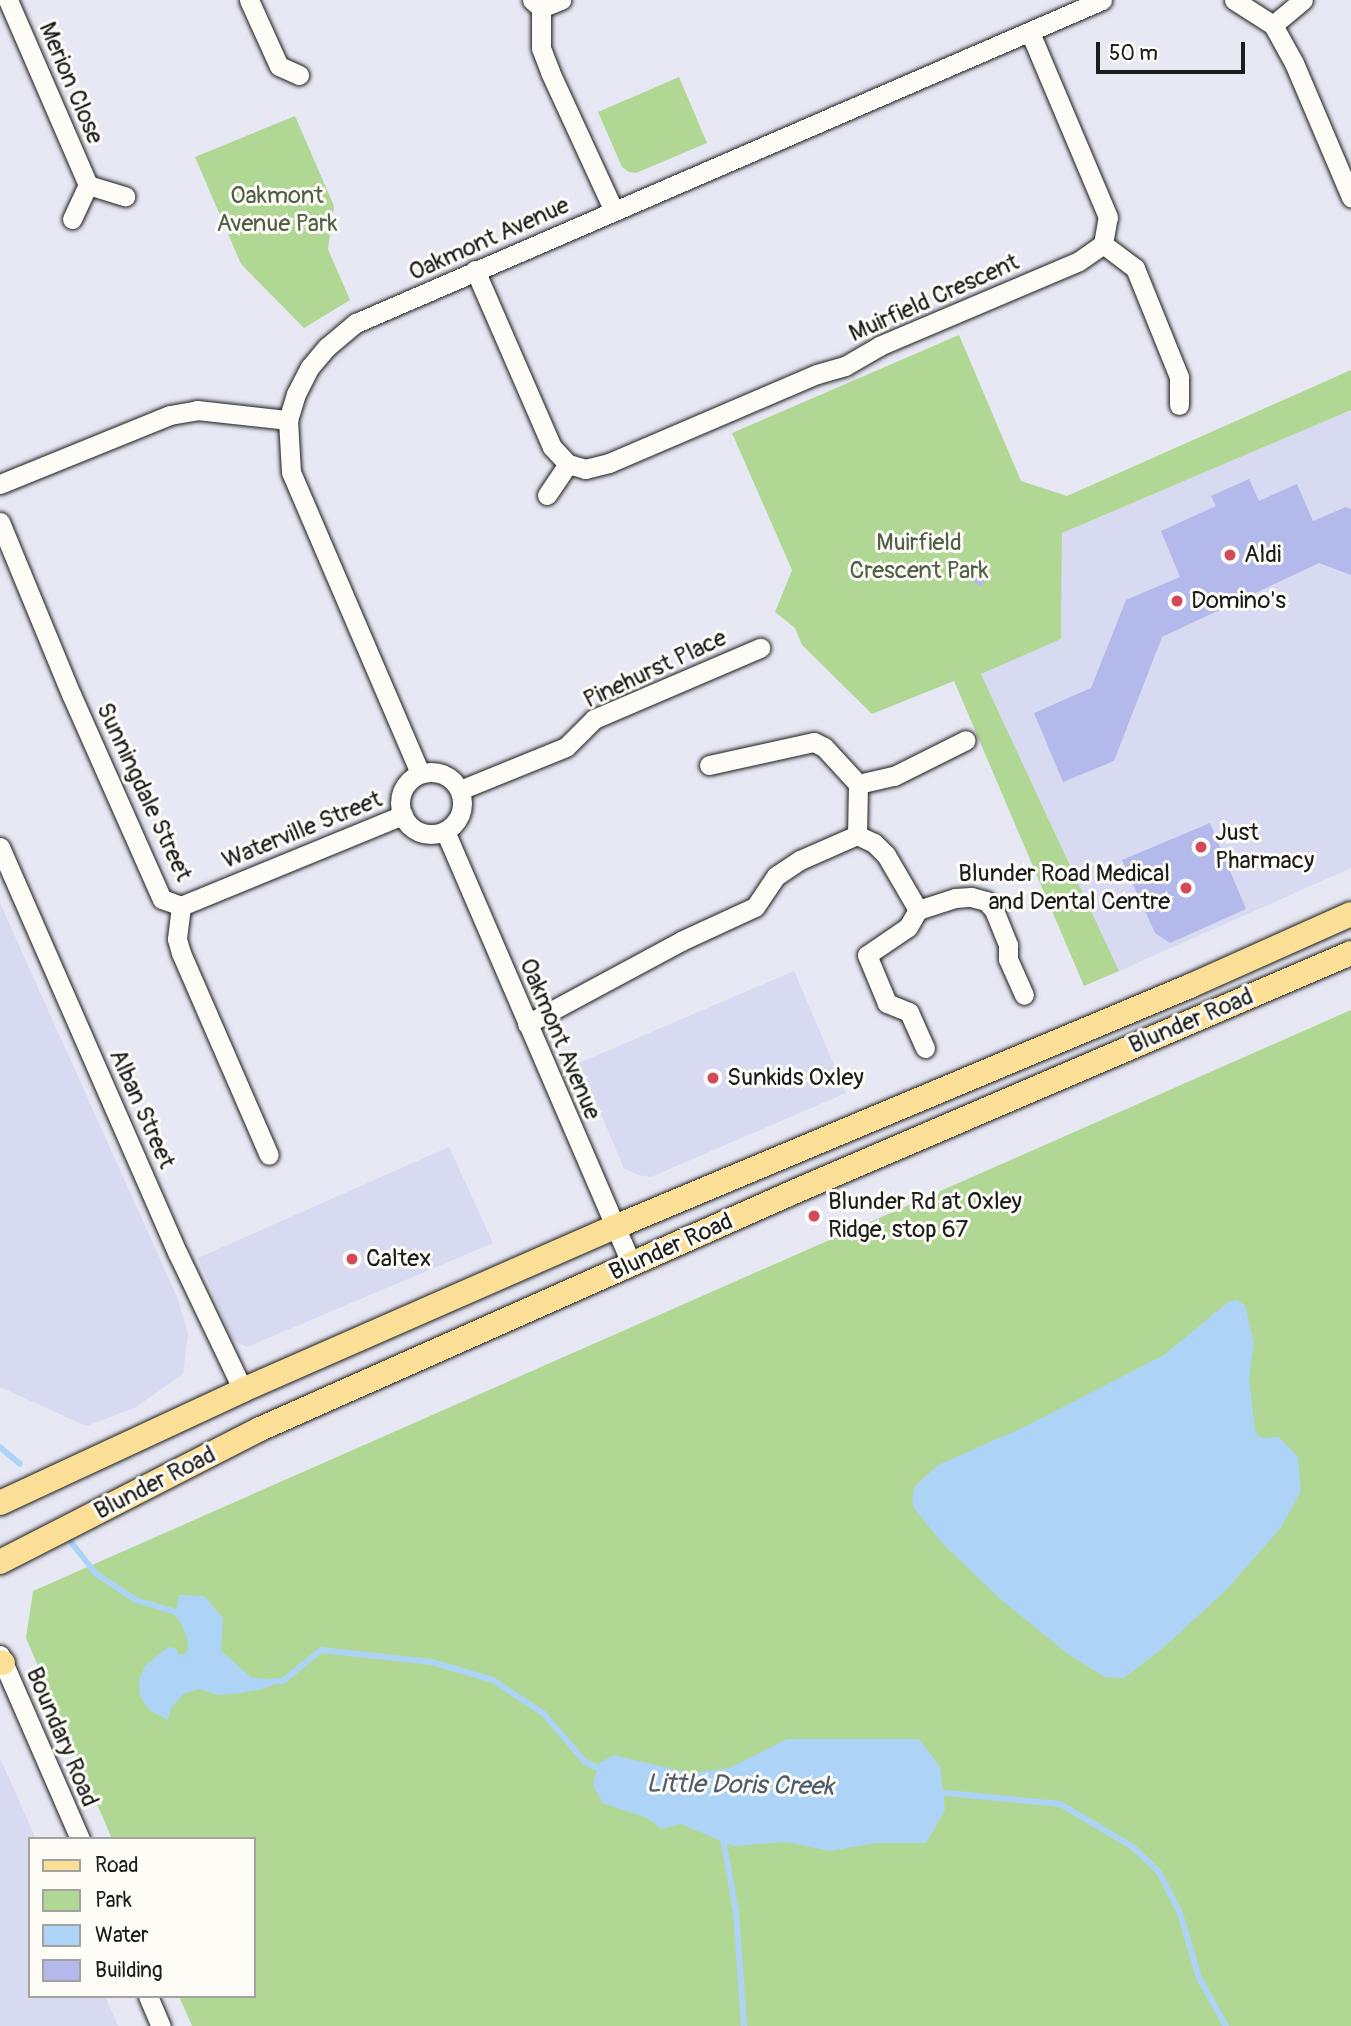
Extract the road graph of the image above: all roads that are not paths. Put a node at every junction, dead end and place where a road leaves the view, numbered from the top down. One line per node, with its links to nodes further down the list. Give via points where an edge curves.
1 (8, 0): 11 (street, Merion Close)
2 (249, 0): 10 (street, via 279,66)
3 (561, 0): 7 (street)
4 (1102, 0): 9 (street, Oakmont Avenue)
5 (1234, 0): 8 (street)
6 (1303, 0): 8 (street)
7 (537, 4): 14 (street, via 541,48)
8 (1273, 25): 13 (street)
9 (1030, 32): 14 (street, Oakmont Avenue); 16 (street, via 1108,217)
10 (299, 75)
11 (88, 185): 12 (street); 15 (street)
12 (125, 196)
13 (1351, 197)
14 (614, 211): 17 (street, Oakmont Avenue)
15 (72, 219)
16 (1103, 244): 18 (street, via 1135,268 1180,377); 20 (street, Muirfield Crescent, via 1079,261 879,346 845,366 609,463 585,469)
17 (475, 270): 19 (street, Oakmont Avenue, via 339,335 310,368); 20 (street, via 552,447)
18 (1179, 405)
19 (288, 420): 21 (street, via 197,410 170,415); 27 (street, Oakmont Avenue, via 288,451 298,494)
20 (568, 464): 22 (street)
21 (0, 484)
22 (547, 495)
23 (0, 522): 34 (street, Sunningdale Street, via 162,899)
24 (760, 648): 29 (street, Pinehurst Place, via 594,719 566,747)
25 (966, 740): 28 (street, via 894,776)
26 (709, 765): 28 (street, via 814,742)
27 (420, 774): 29 (street, via 438,772); 30 (street, via 411,779 401,796)
28 (858, 783): 32 (street)
29 (460, 790): 31 (street, via 462,809)
30 (403, 815): 31 (street, via 416,830); 34 (street, Waterville Street)
31 (445, 831): 39 (street, Oakmont Avenue)
32 (857, 835): 35 (street, via 886,855); 39 (street, via 776,876 755,907 681,940)
33 (0, 847): 44 (street, Alban Street, via 178,1254)
34 (181, 906): 41 (street, Sunningdale Street, via 177,939 181,953)
35 (918, 910): 38 (street, via 955,898 986,901 1008,945 1008,959); 40 (street, via 908,927 867,955 887,1003 909,1012)
36 (1351, 914): 42 (main road, Blunder Road)
37 (1351, 953): 43 (main road, Blunder Road)
38 (1024, 995)
39 (527, 1024): 42 (street, Oakmont Avenue)
40 (925, 1048)
41 (269, 1155)
42 (615, 1227): 43 (street, Oakmont Avenue); 44 (main road, Blunder Road)
43 (632, 1265): 46 (main road, Blunder Road, via 260,1429)
44 (243, 1390): 45 (main road, Blunder Road)
45 (0, 1503)
46 (0, 1562)
47 (1, 1660): 48 (street, Boundary Road)
48 (79, 1837)
49 (149, 1998): 50 (street)
50 (161, 2026)

